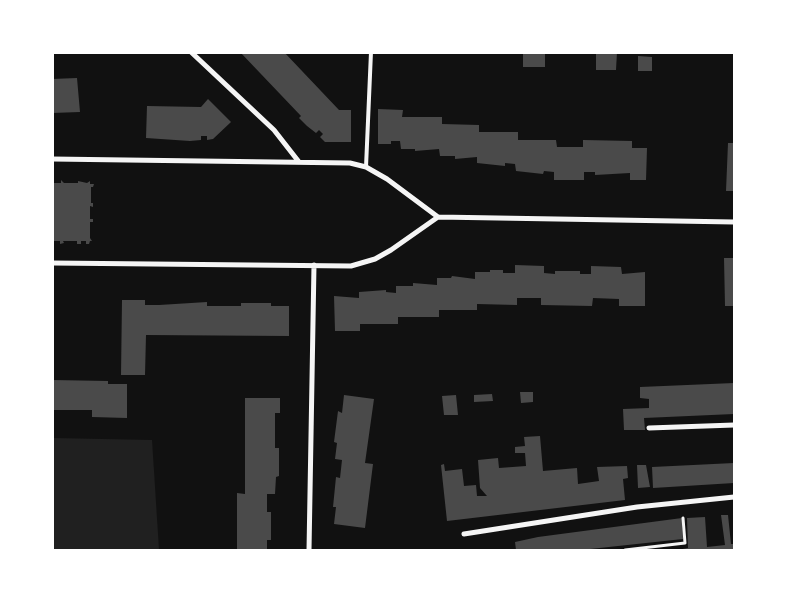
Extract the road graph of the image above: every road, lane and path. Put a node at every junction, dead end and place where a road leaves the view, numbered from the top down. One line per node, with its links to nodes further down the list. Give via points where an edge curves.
1 (191, 52): 4 (street, via 274,130)
2 (371, 52): 5 (lane)
3 (52, 159): 4 (street)
4 (299, 162): 5 (street, via 350,162)
5 (366, 167): 6 (street)
6 (438, 217): 7 (street); 9 (street, via 375,259 351,266)
7 (734, 222)
8 (52, 263): 9 (street)
9 (314, 265): 15 (street)
10 (734, 425): 11 (street)
11 (649, 428)
12 (734, 498): 13 (street)
13 (682, 502): 14 (street); 16 (path, via 685,543)
14 (464, 534)
15 (310, 550)
16 (625, 550)

